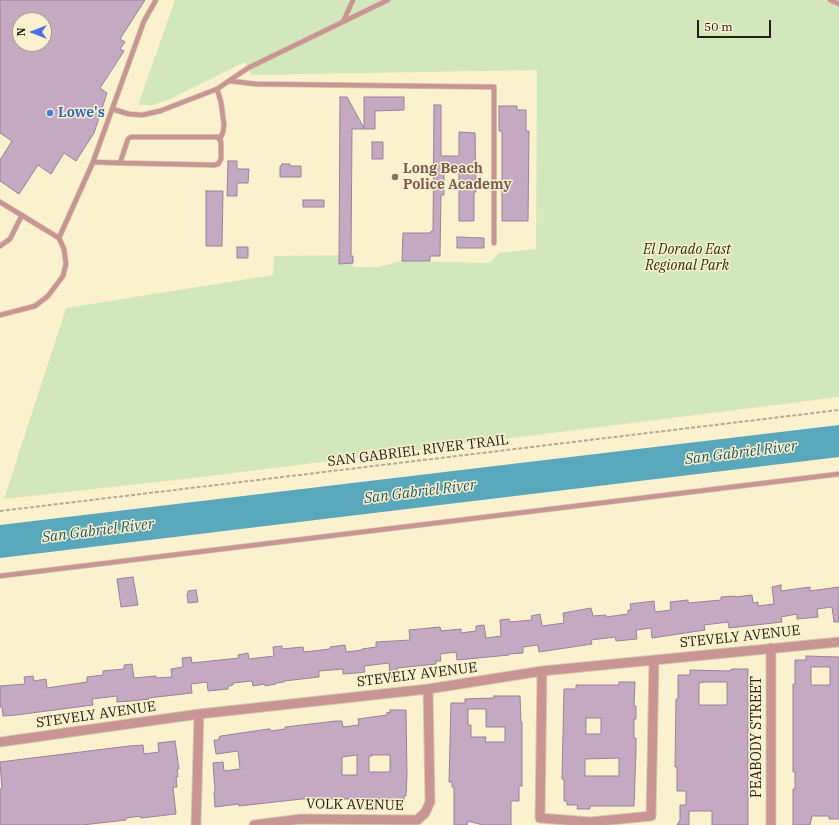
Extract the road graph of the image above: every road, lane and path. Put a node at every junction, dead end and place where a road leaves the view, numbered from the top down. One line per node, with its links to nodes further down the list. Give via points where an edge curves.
1 (156, 0): 9 (lane, via 144,21)
2 (353, 0): 6 (lane)
3 (388, 0): 6 (lane)
4 (830, 0): 5 (lane)
5 (839, 4)
6 (343, 22): 7 (lane, via 248,68)
7 (230, 81): 8 (lane); 16 (lane, via 256,84 494,87)
8 (216, 90): 9 (lane, via 142,115); 10 (lane, via 222,102 223,114 223,132)
9 (112, 109): 11 (lane)
10 (220, 139): 12 (lane, via 131,137); 12 (lane, via 221,159 215,165)
11 (93, 162): 12 (lane); 15 (lane)
12 (120, 163)
13 (0, 202): 14 (lane)
14 (22, 216): 15 (lane); 17 (lane, via 10,239)
15 (59, 238): 18 (lane, via 66,264 63,276 48,296 35,306)
16 (494, 242)
17 (0, 246)
18 (0, 315)
19 (839, 410): 21 (path, SAN GABRIEL RIVER TRAIL)
20 (839, 474): 22 (lane)
21 (0, 511)
22 (0, 576)
23 (839, 642): 24 (street, STEVELY AVENUE)
24 (772, 648): 25 (street, STEVELY AVENUE); 32 (street, PEABODY STREET)
25 (654, 660): 26 (street, STEVELY AVENUE); 26 (street, via 651,816 590,822 540,818)
26 (542, 671): 27 (street, STEVELY AVENUE)
27 (428, 689): 28 (street, STEVELY AVENUE); 31 (street, VOLK AVENUE, via 430,802 425,813 417,820 301,819)
28 (199, 714): 29 (street, STEVELY AVENUE); 30 (street)
29 (0, 742)
30 (196, 825)
31 (254, 825)
32 (771, 825)

